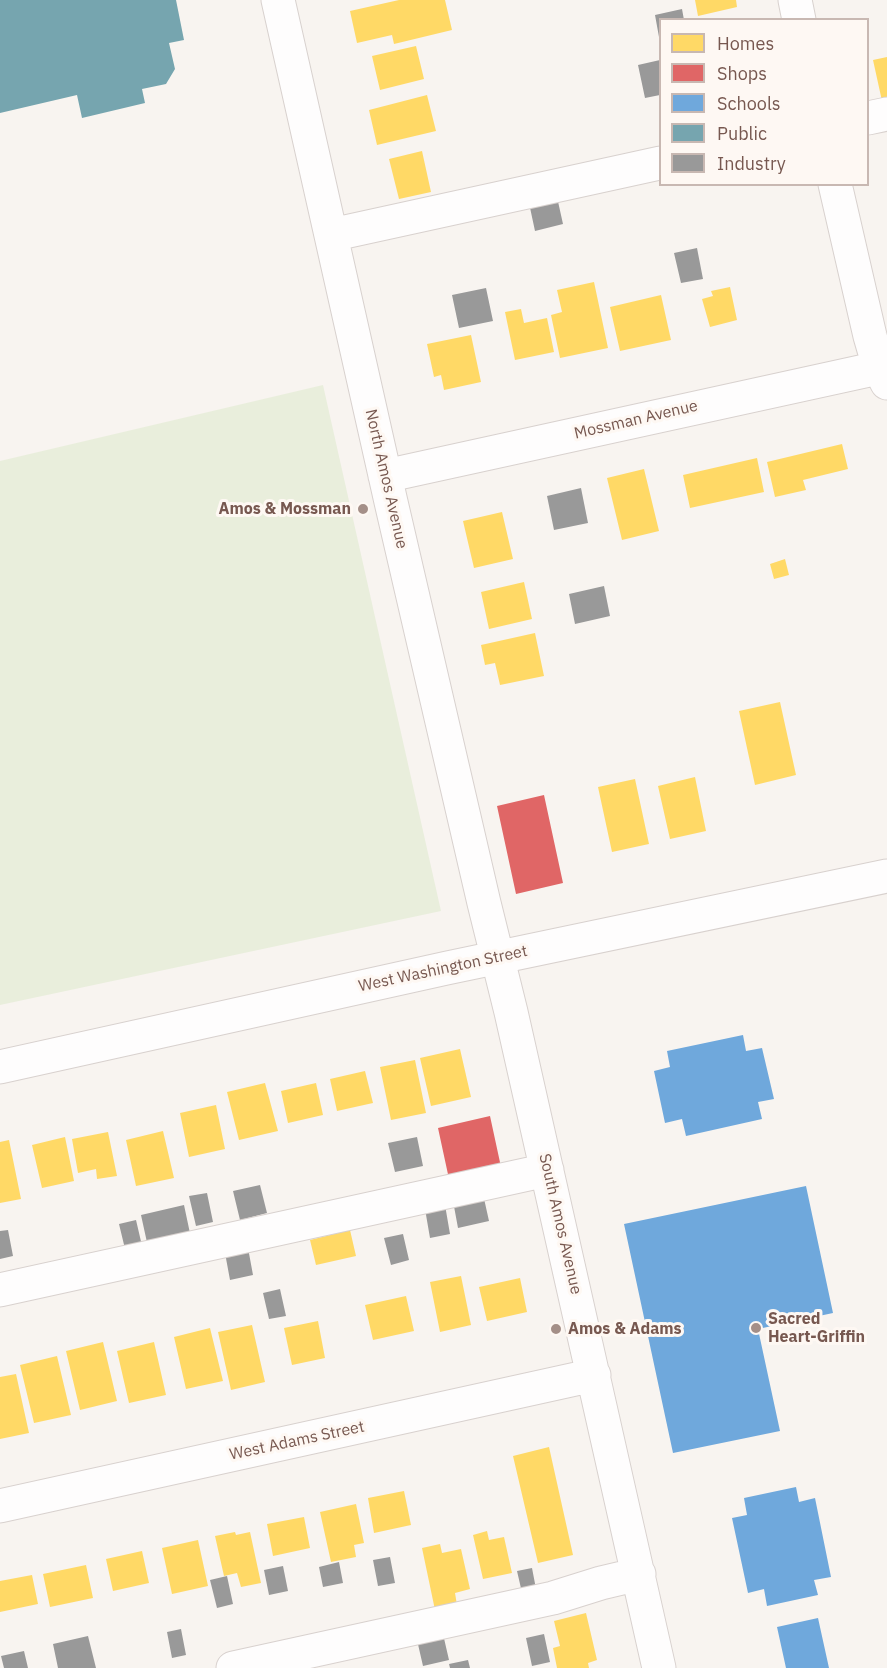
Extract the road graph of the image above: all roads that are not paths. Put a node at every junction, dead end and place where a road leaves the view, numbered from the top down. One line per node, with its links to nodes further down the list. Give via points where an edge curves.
1 (278, 0): 8 (street, North Amos Avenue)
2 (795, 0): 3 (street)
3 (799, 18)
4 (887, 114): 5 (street)
5 (869, 118)
6 (659, 163): 8 (street)
7 (835, 186): 9 (street, via 870,336)
8 (331, 235): 10 (street, North Amos Avenue)
9 (884, 372): 10 (street, Mossman Avenue)
10 (385, 476): 12 (street, North Amos Avenue)
11 (887, 876): 12 (street, West Washington Street)
12 (497, 957): 13 (street, West Washington Street); 14 (street, South Amos Avenue)
13 (0, 1067)
14 (547, 1170): 15 (street); 16 (street, South Amos Avenue)
15 (0, 1290)
16 (594, 1375): 17 (street, West Adams Street); 18 (street, South Amos Avenue)
17 (0, 1506)
18 (639, 1574): 19 (street, via 553,1598); 20 (street, South Amos Avenue)
19 (233, 1668)
20 (659, 1668)

